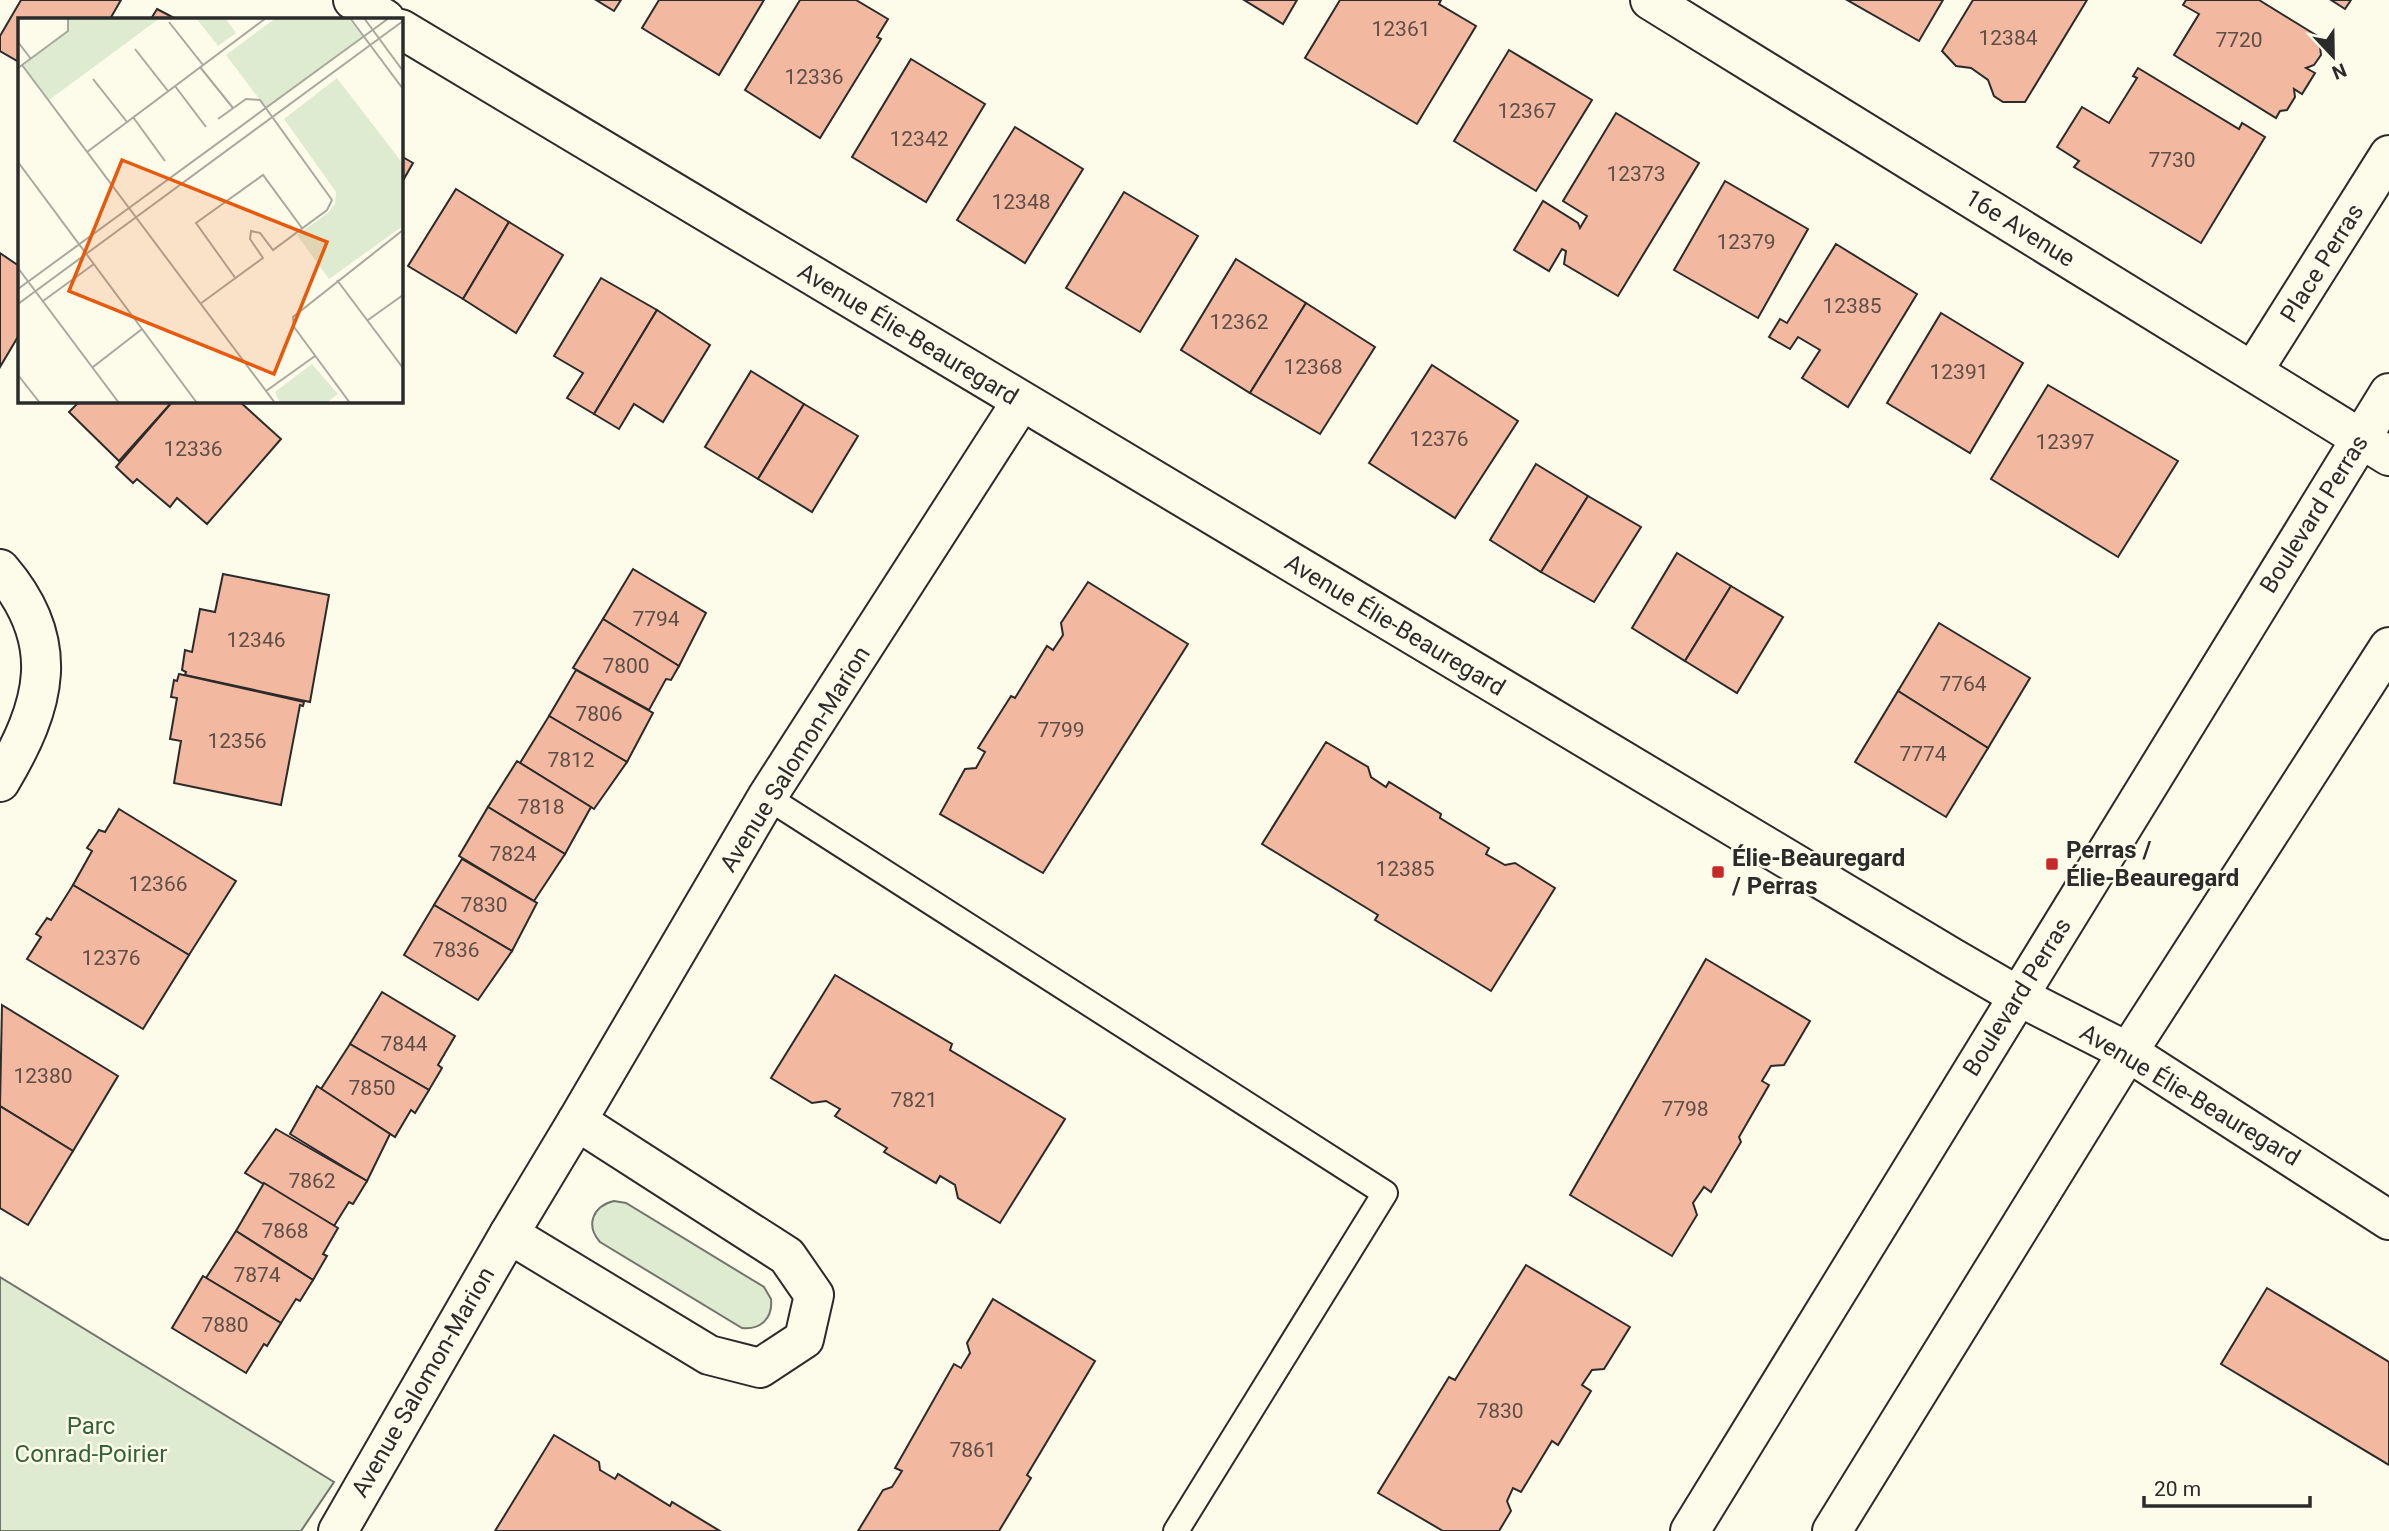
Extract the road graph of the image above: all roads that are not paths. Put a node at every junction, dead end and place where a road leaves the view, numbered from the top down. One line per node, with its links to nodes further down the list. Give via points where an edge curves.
1 (353, 0): 3 (street)
2 (1650, 0): 6 (street, 16e Avenue)
3 (383, 18)
4 (402, 30): 8 (street, Avenue Élie-Beauregard)
5 (2389, 155): 6 (street, Place Perras)
6 (2253, 371): 9 (street, 16e Avenue)
7 (2389, 393): 9 (street, Boulevard Perras)
8 (1021, 402): 13 (street, Avenue Salomon-Marion); 14 (street, Avenue Élie-Beauregard)
9 (2374, 447): 14 (street, Boulevard Perras)
10 (0, 569): 12 (street, via 18,590 40,639 40,691 26,738)
11 (2389, 647): 15 (street)
12 (0, 782)
13 (768, 797): 16 (street, Avenue Salomon-Marion); 20 (lane, via 1385,1193)
14 (2018, 996): 15 (street, Avenue Élie-Beauregard); 21 (street, Boulevard Perras)
15 (2128, 1052): 17 (street, Avenue Élie-Beauregard); 22 (street)
16 (577, 1121): 18 (street, Avenue Salomon-Marion); 18 (street, via 787,1256 814,1295 804,1339 760,1368 709,1355)
17 (2389, 1220)
18 (509, 1234): 19 (street, Avenue Salomon-Marion)
19 (338, 1531)
20 (1176, 1531)
21 (1690, 1531)
22 (1832, 1531)

